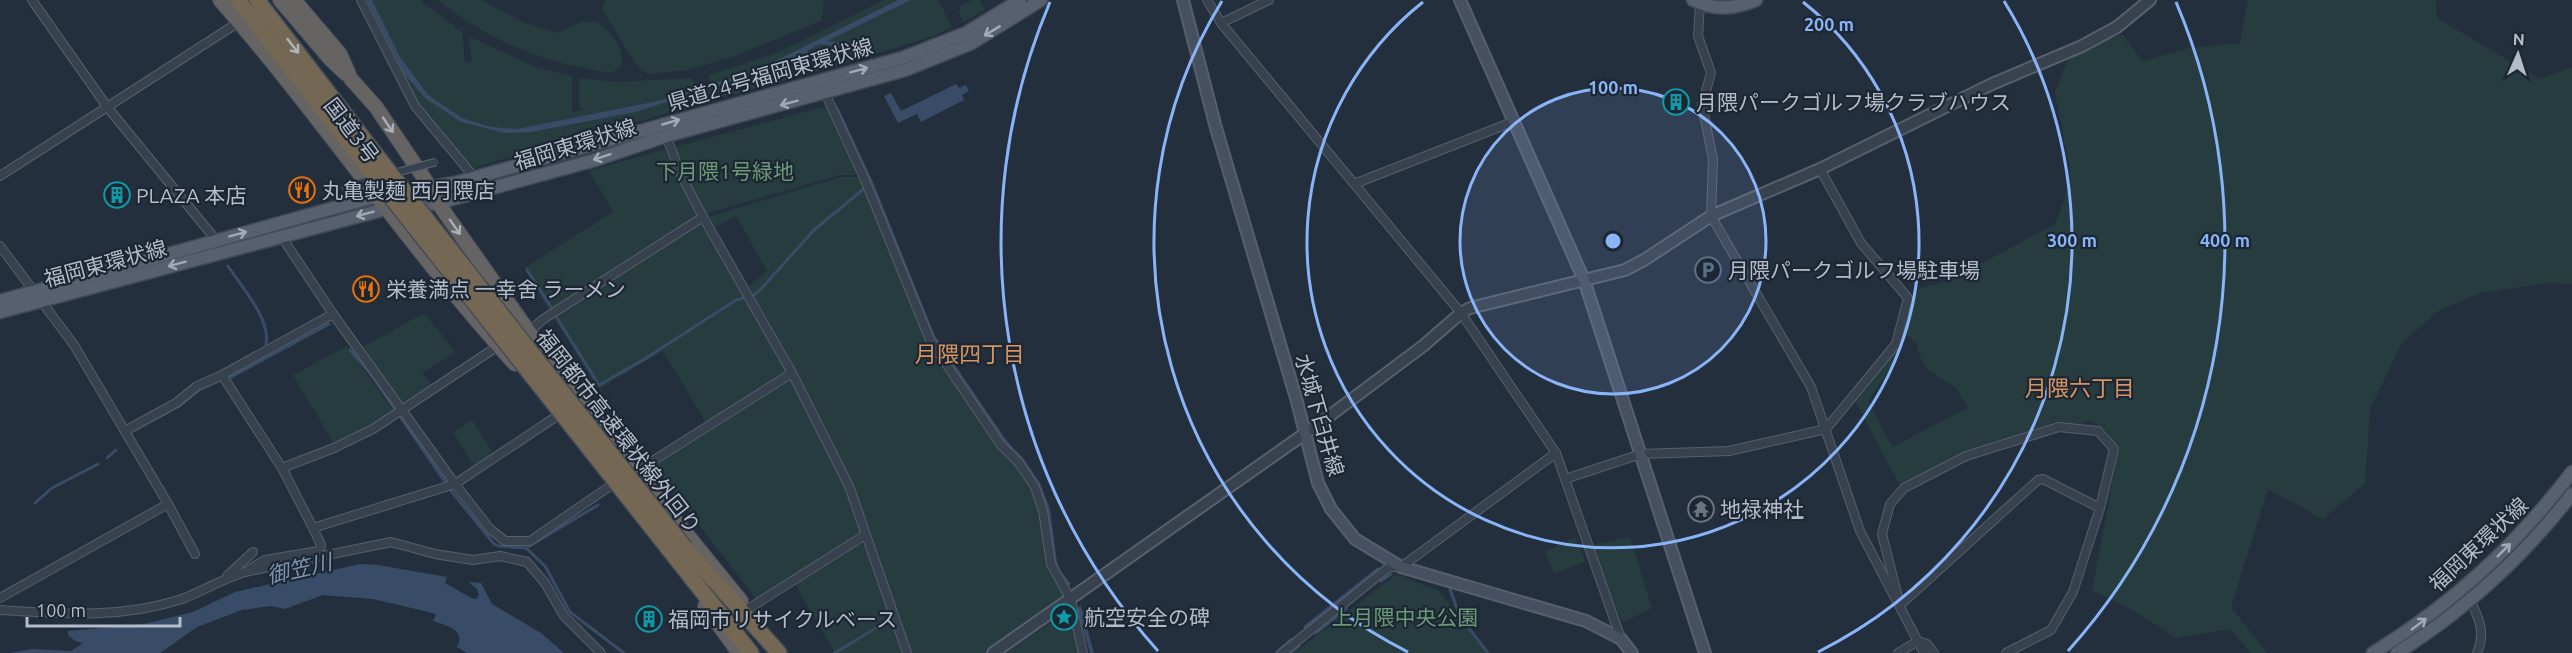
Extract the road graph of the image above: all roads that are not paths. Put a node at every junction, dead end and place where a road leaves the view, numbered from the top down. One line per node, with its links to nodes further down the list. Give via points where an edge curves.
1 (32, 0): 20 (street)
2 (230, 0): 16 (highway, 国道3号); 23 (highway, via 291,76); 68 (highway, bridge)
3 (257, 0): 68 (highway, 福岡都市高速環状線外回り, one-way to 68, bridge)
4 (280, 0): 18 (highway)
5 (294, 0): 18 (highway, 国道3号, via 340,54)
6 (361, 0): 27 (street, via 415,106)
7 (1020, 0): 27 (main road, 県道24号福岡東環状線, one-way to 7, via 902,58 966,33)
8 (1041, 0): 19 (main road, 福岡東環状線, one-way to 19, via 972,43 934,60)
9 (1183, 0): 53 (main road, 水城下臼井線, via 1213,118)
10 (1208, 0): 17 (street)
11 (1269, 0): 17 (street)
12 (1460, 0): 21 (main road)
13 (1756, 0): 15 (main road, via 1727,8)
14 (2150, 0): 25 (street, via 2117,27 2082,46 1992,84)
15 (1696, 2): 34 (street, via 1698,36 1712,73 1702,105 1713,159)
16 (239, 22): 20 (street); 23 (highway, 国道3号)
17 (1221, 23): 28 (street)
18 (351, 79): 30 (highway, 国道3号, one-way to 30, via 376,107)
19 (825, 93): 22 (main road, 福岡東環状線, one-way to 22); 74 (street, via 930,340 1001,446 1019,463 1035,487 1051,564)
20 (108, 108): 26 (street); 37 (street)
21 (1515, 121): 28 (street); 39 (main road)
22 (666, 136): 32 (main road, 福岡東環状線, one-way to 32, via 595,160); 35 (street)
23 (341, 148): 31 (highway, 国道3号)
24 (436, 162): 29 (street, bridge)
25 (1820, 168): 34 (street); 51 (street, via 1861,243 1908,302 1896,344)
26 (0, 176)
27 (474, 177): 30 (main road, 県道24号福岡東環状線)
28 (1354, 184): 43 (street)
29 (344, 187)
30 (429, 187): 31 (main road, 県道24号福岡東環状線); 32 (highway, 国道3号)
31 (377, 196): 33 (highway, 国道3号); 37 (main road, 県道24号福岡東環状線, one-way to 31)
32 (438, 203): 33 (main road, 福岡東環状線); 45 (highway, 国道3号, one-way to 45)
33 (386, 208): 36 (main road, 福岡東環状線, one-way to 36); 46 (highway, 国道3号)
34 (1712, 216): 39 (street, via 1625,270); 51 (street, via 1810,387)
35 (703, 217): 45 (street); 47 (street)
36 (281, 236): 40 (main road, 福岡東環状線, one-way to 40); 44 (street)
37 (216, 240): 40 (main road, 県道24号福岡東環状線)
38 (0, 246): 40 (street)
39 (1584, 280): 43 (street); 55 (main road)
40 (38, 296): 41 (main road, 県道24号福岡東環状線); 42 (main road, 福岡東環状線); 52 (street, via 74,345)
41 (0, 301)
42 (0, 312)
43 (1461, 312): 53 (street, via 1424,346); 54 (street)
44 (333, 314): 48 (street); 49 (street)
45 (529, 332): 58 (highway, 国道3号)
46 (498, 345): 49 (street); 50 (highway, 国道3号)
47 (792, 374): 58 (street); 66 (street, via 849,486)
48 (222, 375): 52 (street); 56 (street)
49 (402, 410): 56 (street, via 334,448); 60 (street)
50 (557, 416): 60 (street); 61 (highway, 国道3号)
51 (1826, 429): 55 (street, via 1729,451); 76 (street, via 1860,531)
52 (125, 431): 63 (street)
53 (1305, 432): 70 (main road, 水城下臼井線, via 1318,483 1340,522 1355,539); 74 (street)
54 (1556, 453): 59 (street); 70 (street)
55 (1641, 454): 59 (street); 91 (main road)
56 (282, 468): 65 (street)
57 (2572, 472): 96 (main road, 福岡東環状線, one-way to 57, via 2411,630 2475,580 2538,516)
58 (637, 474): 77 (highway, 国道3号)
59 (1565, 479): 79 (street)
60 (455, 484): 61 (street, via 490,529 505,541 530,541); 65 (street)
61 (613, 484): 82 (highway, 国道3号)
62 (2572, 494): 75 (main road, 福岡東環状線, via 2530,544)
63 (168, 504): 69 (street); 73 (street)
64 (2100, 508): 76 (street, via 2038,480); 76 (street, via 2114,449 2098,430 2059,427 1966,456 1904,488 1890,504 1882,534); 95 (street, via 2073,592 2051,630)
65 (313, 528): 71 (street, via 321,545 319,551 265,560)
66 (866, 535): 77 (street); 86 (street)
67 (253, 552): 72 (street)
68 (680, 553): 82 (highway); 83 (highway); 84 (highway); 85 (highway, 福岡都市高速環状線外回り)
69 (195, 554)
70 (1401, 567): 79 (main road, 水城下臼井線, via 1586,621); 89 (street, via 1389,567)
71 (245, 572): 72 (street); 81 (street, via 391,542 473,560 500,556 527,562 564,616)
72 (226, 578): 78 (street, via 183,598 148,607 90,615)
73 (0, 598)
74 (1071, 600): 87 (street); 88 (street)
75 (2470, 600): 97 (main road, 福岡東環状線); 98 (street, via 2480,619 2482,634)
76 (1900, 604): 80 (street)
77 (748, 609): 85 (highway, 国道3号)
78 (0, 610)
79 (1621, 639): 90 (main road, 水城下臼井線)
80 (1918, 641): 92 (street); 93 (street); 94 (street)
81 (602, 653)
82 (739, 653)
83 (751, 653)
84 (768, 653)
85 (782, 653)
86 (907, 653)
87 (993, 653)
88 (1083, 653)
89 (1282, 653)
90 (1632, 653)
91 (1705, 653)
92 (1898, 653)
93 (1924, 653)
94 (1934, 653)
95 (2006, 653)
96 (2373, 653)
97 (2397, 653)
98 (2477, 653)

